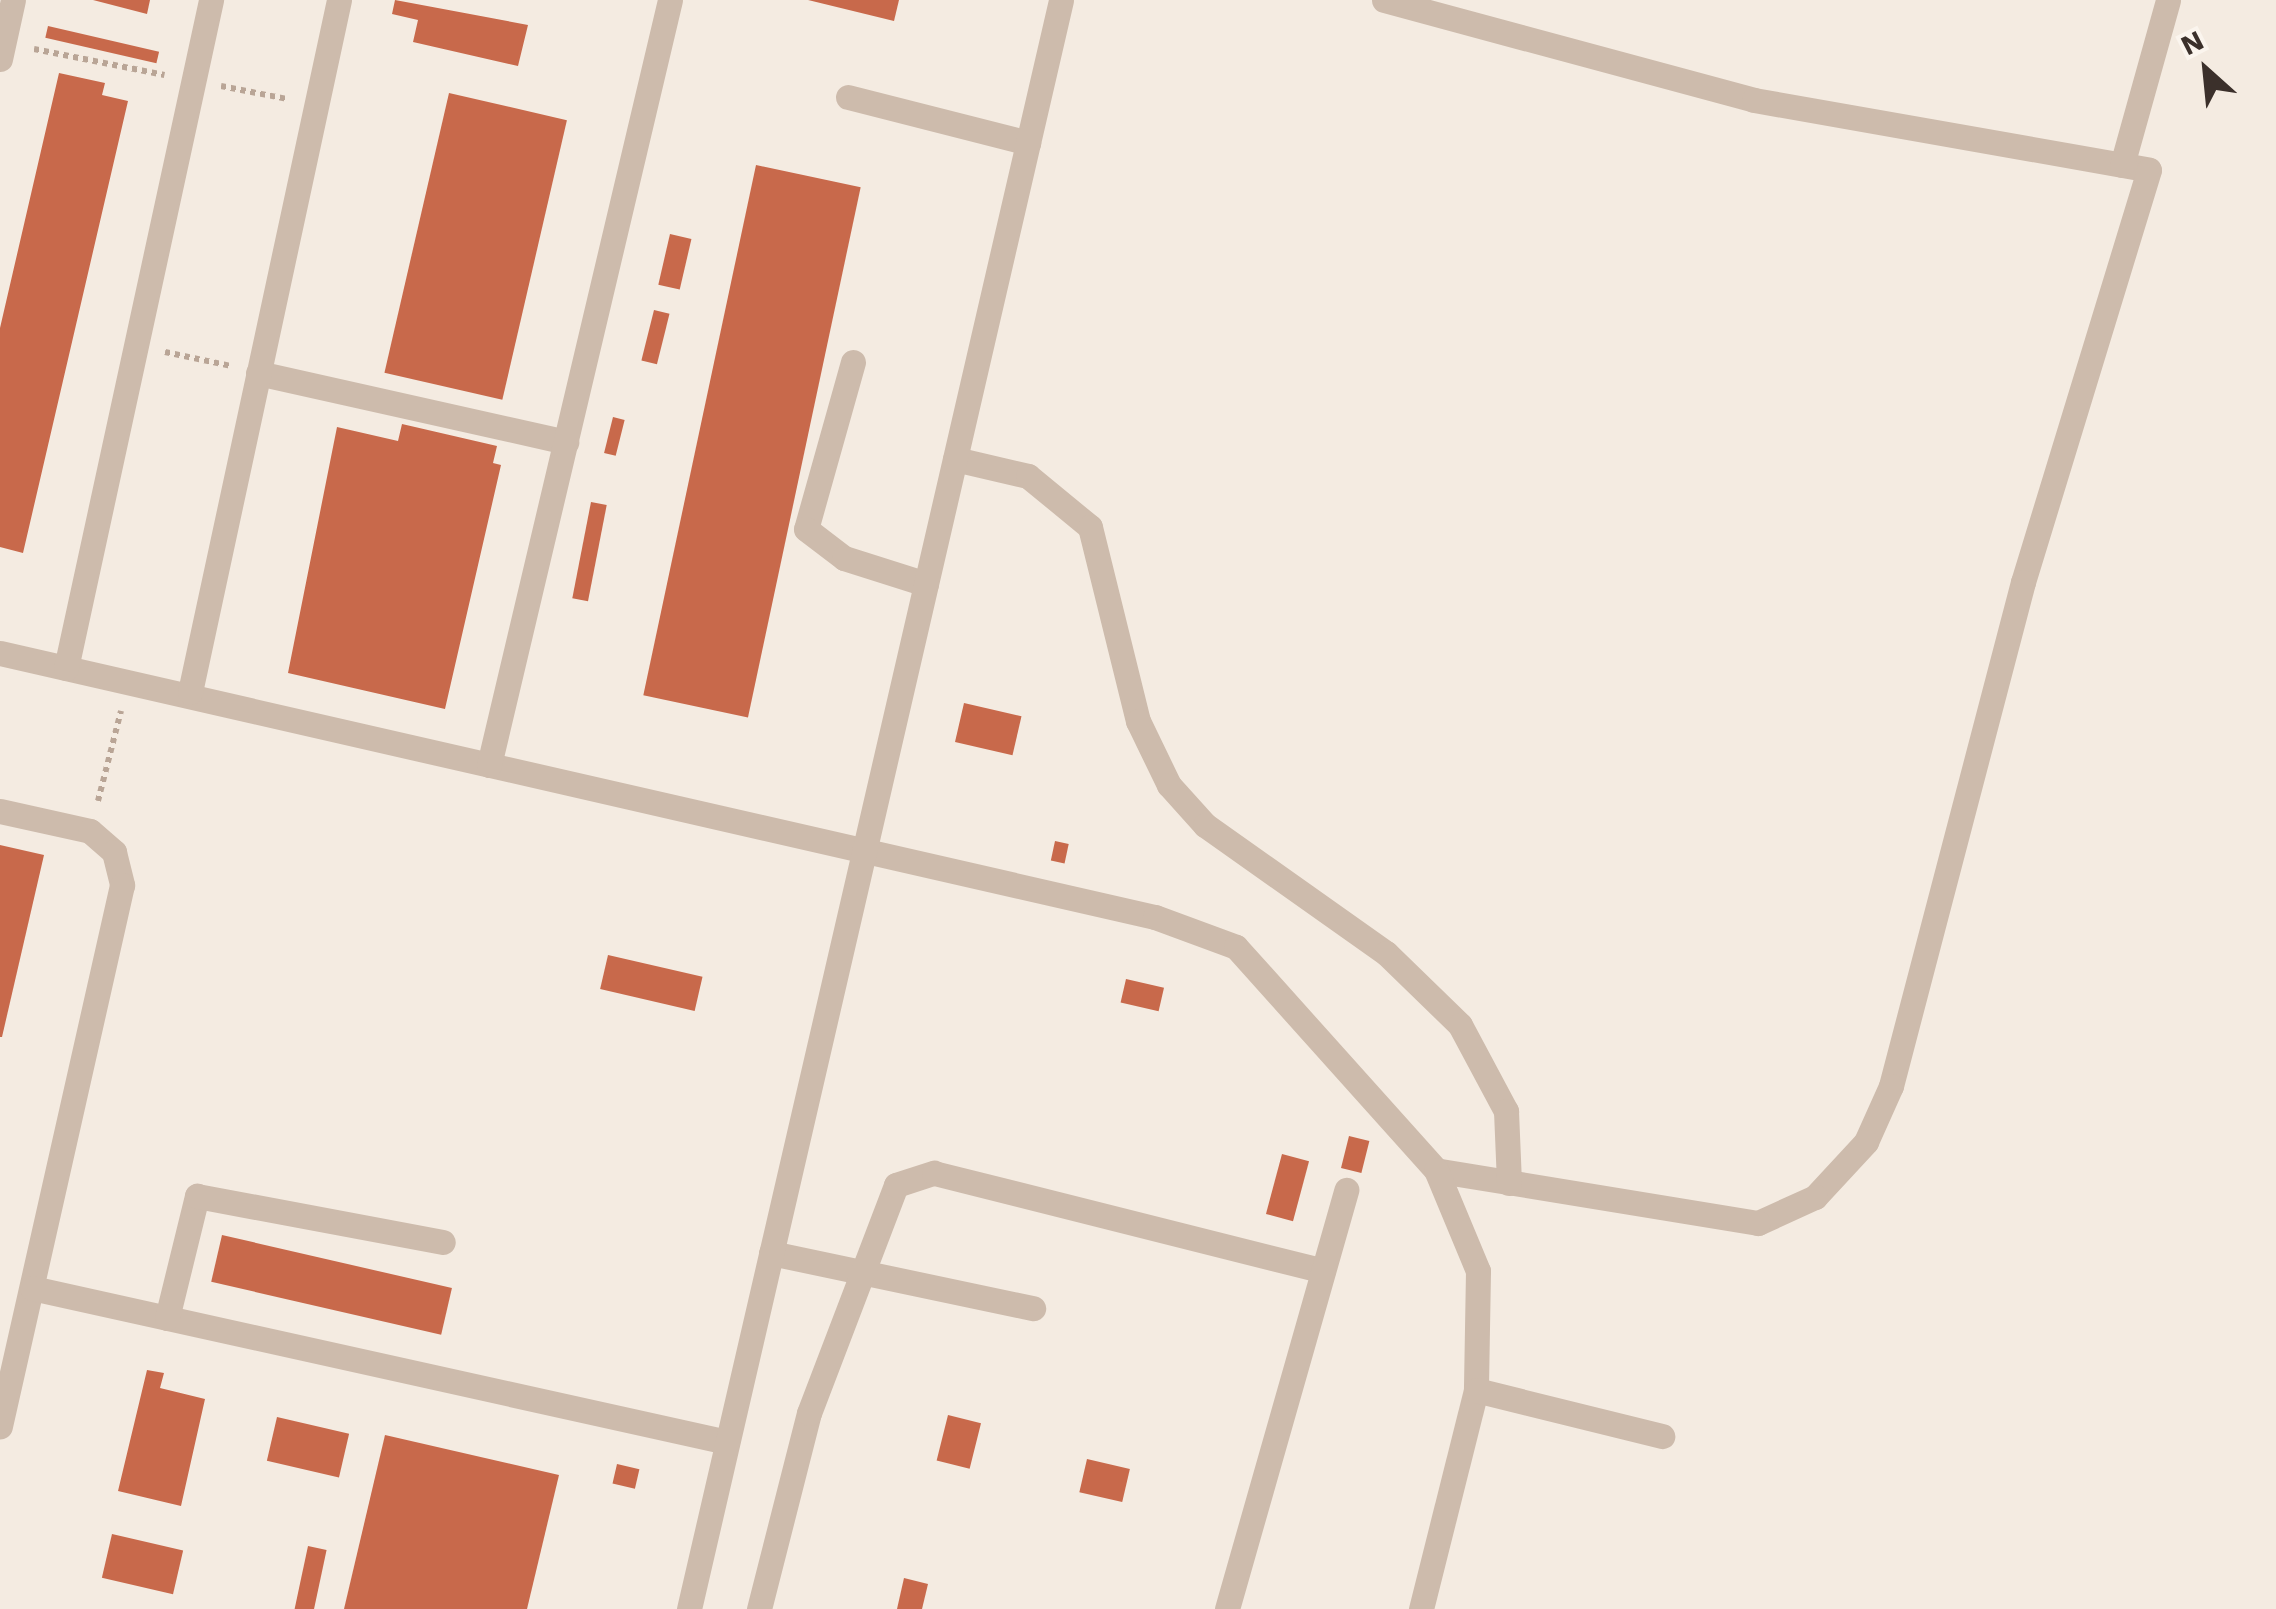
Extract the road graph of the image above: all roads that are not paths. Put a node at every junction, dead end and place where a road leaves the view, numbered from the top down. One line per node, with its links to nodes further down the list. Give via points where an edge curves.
1 (13, 0): 8 (lane)
2 (211, 0): 18 (lane)
3 (338, 0): 13 (lane)
4 (670, 0): 14 (lane)
5 (1061, 0): 10 (lane)
6 (1384, 0): 11 (lane, via 1754,100)
7 (2168, 0): 11 (lane)
8 (0, 59)
9 (848, 97): 10 (lane)
10 (1028, 142): 15 (lane)
11 (2122, 164): 24 (lane, via 2149,170 2023,582 1891,1086 1866,1142 1815,1196 1758,1223)
12 (853, 362): 16 (lane, via 806,529 844,558)
13 (258, 372): 14 (lane); 19 (lane)
14 (566, 442): 20 (lane)
15 (954, 459): 16 (lane); 24 (lane, via 1028,476 1090,526 1138,722 1170,785 1205,824 1386,953 1460,1025 1506,1111)
16 (926, 584): 22 (lane)
17 (0, 653): 18 (lane)
18 (66, 668): 19 (lane)
19 (190, 692): 20 (lane)
20 (489, 765): 22 (lane)
21 (0, 812): 30 (lane, via 90,831 114,852 122,885)
22 (864, 852): 23 (lane, via 1155,917 1236,947); 27 (lane)
23 (1436, 1170): 24 (lane); 33 (lane, via 1478,1272)
24 (1509, 1183)
25 (1346, 1190): 28 (lane)
26 (443, 1242): 32 (lane, via 197,1196)
27 (771, 1253): 29 (lane); 36 (lane)
28 (1323, 1271): 29 (lane, via 934,1174 884,1198); 39 (lane)
29 (859, 1272): 31 (lane); 38 (lane, via 810,1413)
30 (32, 1288): 32 (lane); 34 (lane)
31 (1033, 1308)
32 (167, 1318): 36 (lane)
33 (1476, 1390): 35 (lane); 40 (lane)
34 (0, 1426)
35 (1662, 1436)
36 (728, 1442): 37 (lane)
37 (688, 1609)
38 (759, 1609)
39 (1227, 1609)
40 (1421, 1609)

